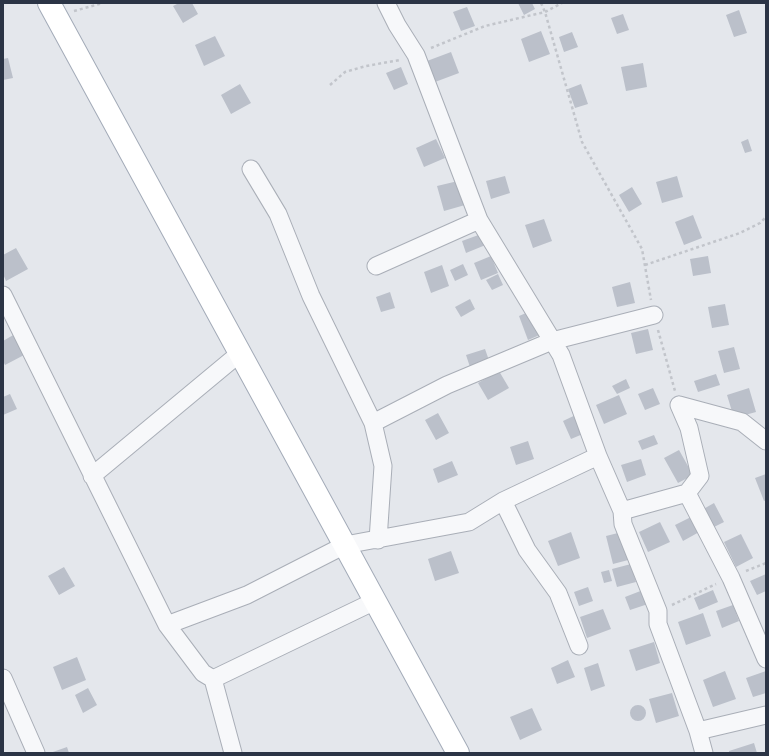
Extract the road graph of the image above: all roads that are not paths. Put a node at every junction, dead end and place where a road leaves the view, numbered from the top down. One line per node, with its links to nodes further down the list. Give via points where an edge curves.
1 (386, 3): 4 (street, via 416,55)
2 (53, 9): 9 (main road)
3 (251, 169): 10 (street, via 278,214 311,296)
4 (479, 220): 5 (street); 8 (street)
5 (376, 266)
6 (3, 295): 13 (street)
7 (654, 315): 8 (street)
8 (552, 340): 10 (street, via 447,385); 12 (street, via 561,355)
9 (240, 354): 13 (street); 18 (main road)
10 (372, 422): 17 (street, via 382,466)
11 (766, 441): 14 (street, via 742,422 679,404 689,428 700,476)
12 (598, 456): 15 (street); 16 (street)
13 (92, 476): 20 (street)
14 (687, 493): 16 (street); 22 (street, via 731,578)
15 (503, 501): 17 (street, via 468,522); 21 (street, via 527,550 558,593)
16 (622, 511): 26 (street, via 624,524 658,611 658,624)
17 (378, 540): 18 (street)
18 (345, 545): 19 (main road); 20 (street, via 248,595)
19 (376, 601): 24 (street); 29 (main road)
20 (167, 625): 24 (street, via 203,673)
21 (579, 646)
22 (766, 659)
23 (3, 678): 27 (street)
24 (213, 679): 28 (street)
25 (766, 715): 26 (street)
26 (698, 731): 30 (street)
27 (36, 753)
28 (233, 753)
29 (458, 753)
30 (704, 753)

